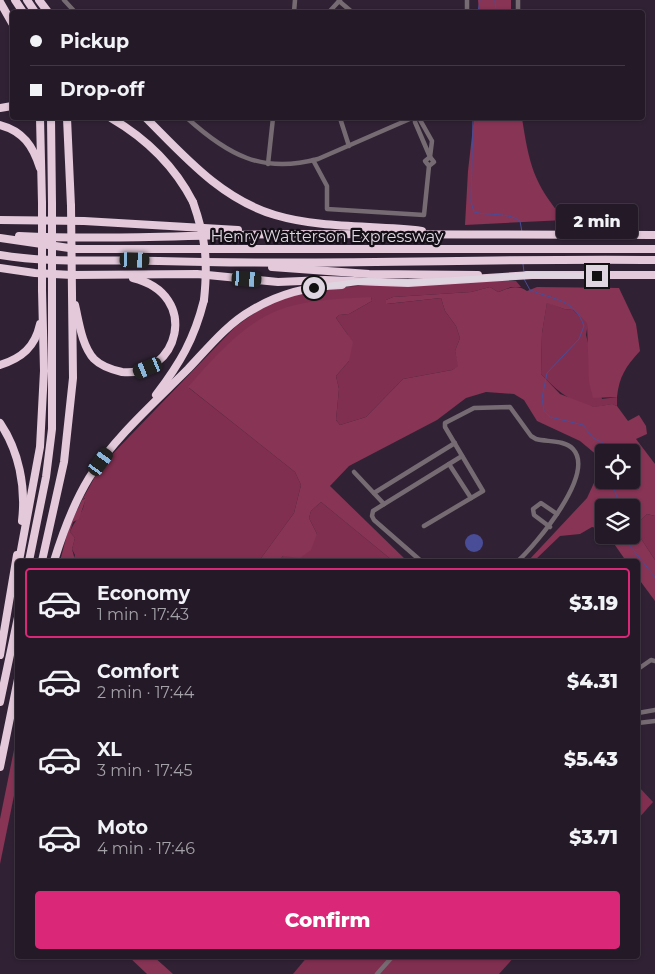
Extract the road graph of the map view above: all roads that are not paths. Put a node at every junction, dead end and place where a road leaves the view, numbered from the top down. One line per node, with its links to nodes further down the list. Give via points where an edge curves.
1 (64, 0): 4 (street)
2 (339, 1): 5 (street)
3 (0, 2): 6 (highway)
4 (73, 10)
5 (350, 10)
6 (10, 20)
7 (40, 120): 23 (highway)
8 (51, 120): 58 (highway, bridge, via 52,429)
9 (67, 120): 41 (highway, bridge)
10 (114, 120): 44 (highway, bridge, via 147,141 170,165 193,202 207,252 204,300 185,355)
11 (148, 120): 28 (highway, via 206,177 239,199 274,214 312,222)
12 (189, 120): 22 (street, via 226,150)
13 (273, 120): 22 (street)
14 (341, 120): 19 (street)
15 (408, 120): 19 (street)
16 (416, 120): 20 (street)
17 (421, 120): 20 (street, via 432,142)
18 (0, 125): 23 (highway, via 13,129 32,147)
19 (349, 146): 21 (street)
20 (430, 157): 21 (street, via 434,162 429,166 424,215 327,209 327,186)
21 (313, 160): 22 (street)
22 (268, 164)
23 (42, 176): 42 (highway, bridge)
24 (0, 220): 26 (highway, via 112,222)
25 (0, 234): 26 (highway, via 113,239)
26 (285, 234): 28 (highway)
27 (655, 234): 28 (highway)
28 (459, 235)
29 (0, 238): 33 (highway, Henry Watterson Expressway, via 76,249)
30 (655, 249): 31 (highway, Henry Watterson Expressway)
31 (531, 254): 33 (highway, Henry Watterson Expressway); 34 (highway, Henry Watterson Expressway)
32 (0, 255): 35 (highway, Henry Watterson Expressway, via 47,261)
33 (514, 255): 35 (highway, Henry Watterson Expressway)
34 (655, 260)
35 (253, 264): 39 (highway, via 370,274)
36 (1, 268): 37 (highway, via 35,273)
37 (122, 275): 40 (highway, via 197,274 278,282); 41 (highway, via 156,286 167,296 174,316 175,332 168,350 160,360 138,371 115,371 95,359 83,335)
38 (655, 275): 39 (highway)
39 (515, 276): 40 (highway, via 408,283)
40 (365, 281): 44 (highway, via 290,293 250,311 210,346)
41 (72, 294): 59 (highway, via 73,378 64,462)
42 (42, 312): 43 (highway, via 34,343 26,352); 57 (highway, via 44,371 40,447)
43 (0, 365)
44 (137, 421): 60 (highway, via 112,447 87,482 67,521)
45 (0, 423): 56 (highway, via 16,454 22,479 21,527)
46 (454, 443): 47 (street); 50 (street); 53 (street, via 445,423 474,408 503,406 514,410 536,439 569,445 578,462)
47 (462, 456): 48 (street); 51 (street, via 483,491)
48 (449, 464): 51 (street); 52 (street)
49 (354, 472): 50 (street)
50 (374, 492): 52 (street)
51 (470, 498): 54 (street)
52 (384, 504): 61 (street, via 374,511 374,520)
53 (557, 514): 55 (street); 55 (street, via 540,503 533,509 534,515)
54 (424, 526)
55 (550, 527): 62 (street)
56 (16, 559)
57 (18, 559)
58 (29, 559)
59 (42, 559)
60 (55, 559)
61 (419, 559)
62 (520, 559)
63 (15, 563): 66 (highway)
64 (15, 582): 66 (highway)
65 (15, 631): 72 (highway)
66 (0, 654)
67 (655, 661): 68 (street, via 651,660)
68 (640, 668)
69 (15, 692): 71 (highway)
70 (15, 694): 71 (highway)
71 (13, 700): 77 (highway)
72 (0, 702)
73 (655, 710): 74 (street)
74 (640, 713)
75 (655, 721): 76 (street)
76 (640, 723)
77 (0, 766)
78 (390, 959): 79 (street)
79 (377, 974)

